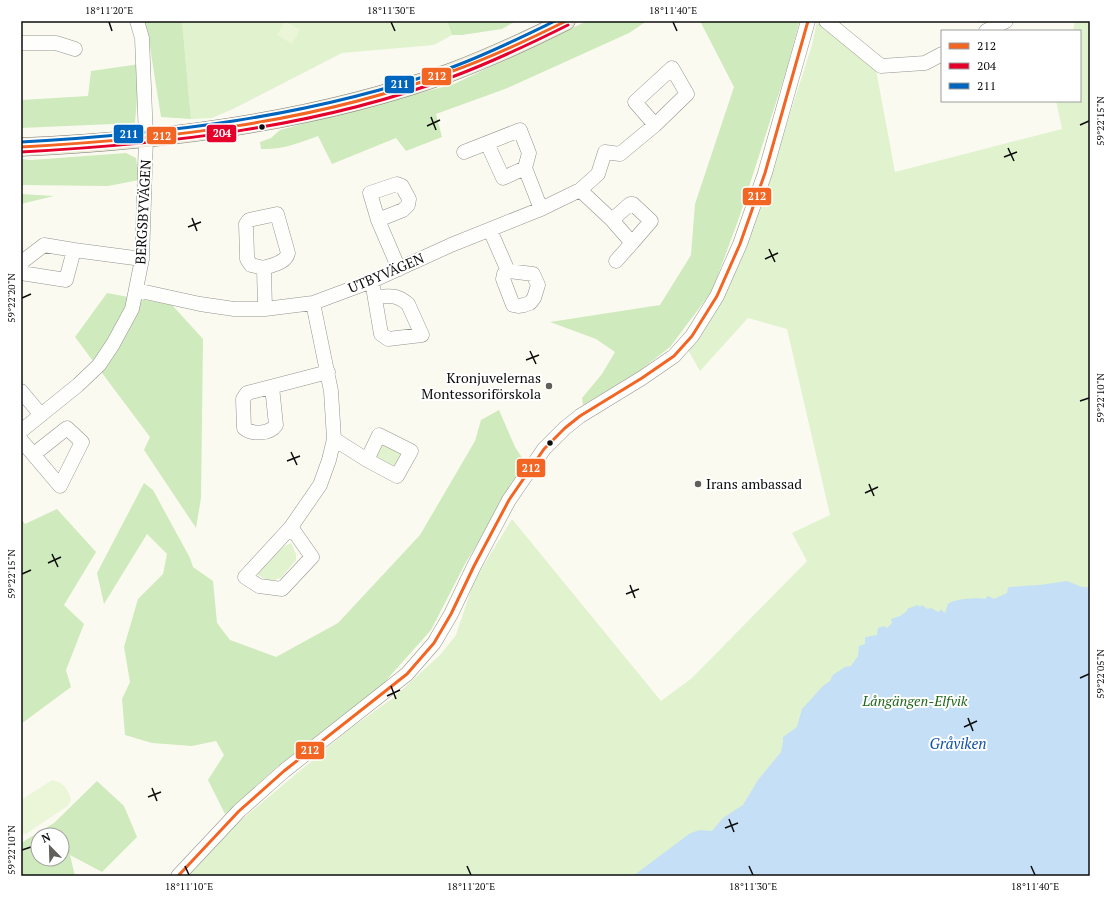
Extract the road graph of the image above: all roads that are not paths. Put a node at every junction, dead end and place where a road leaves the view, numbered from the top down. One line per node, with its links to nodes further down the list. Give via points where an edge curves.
1 (137, 21): 11 (street, BERGSBYVÄGEN, via 142,38)
2 (566, 21): 11 (main road, via 485,58 395,90 286,117)
3 (808, 21): 44 (street, via 765,173 740,244 717,296 692,336 674,356 580,416 544,449 509,500 434,642 407,674 284,771 239,811)
4 (826, 21): 9 (street, via 881,66 925,63)
5 (1006, 21): 6 (street)
6 (988, 30)
7 (21, 43): 8 (street, via 56,43)
8 (75, 49)
9 (941, 55)
10 (655, 125): 16 (street, UTBYVÄGEN, via 620,154 605,152 598,174)
11 (146, 138): 13 (main road); 23 (street, BERGSBYVÄGEN)
12 (487, 142): 14 (street); 15 (street, via 503,178); 15 (street, via 520,130 529,153)
13 (21, 147)
14 (464, 152)
15 (526, 168): 17 (street)
16 (580, 190): 17 (street, UTBYVÄGEN); 19 (street)
17 (540, 209): 20 (street, UTBYVÄGEN)
18 (378, 220): 26 (street)
19 (612, 220): 21 (street); 21 (street, via 633,204 651,221)
20 (490, 230): 26 (street, UTBYVÄGEN); 27 (street)
21 (632, 243): 24 (street)
22 (74, 250): 23 (street); 28 (street, via 44,245 22,262); 28 (street, via 66,280)
23 (142, 259): 30 (street, BERGSBYVÄGEN)
24 (616, 261)
25 (264, 268): 33 (street)
26 (399, 269): 29 (street, UTBYVÄGEN)
27 (508, 271)
28 (21, 272)
29 (372, 281): 31 (street); 32 (street, UTBYVÄGEN)
30 (136, 290): 33 (street, UTBYVÄGEN, via 200,304 234,309); 37 (street, BERGSBYVÄGEN, via 132,309 99,365)
31 (375, 297)
32 (313, 303): 33 (street, UTBYVÄGEN); 34 (street)
33 (265, 309)
34 (328, 372): 35 (street); 39 (street)
35 (272, 387)
36 (21, 391): 37 (street)
37 (41, 415): 38 (street, BERGSBYVÄGEN)
38 (21, 431)
39 (334, 439): 42 (street); 43 (street, via 320,485)
40 (21, 440): 41 (street)
41 (34, 454)
42 (367, 460)
43 (291, 527): 43 (street, via 270,549 245,577 260,586 282,589 312,557)
44 (178, 876)

